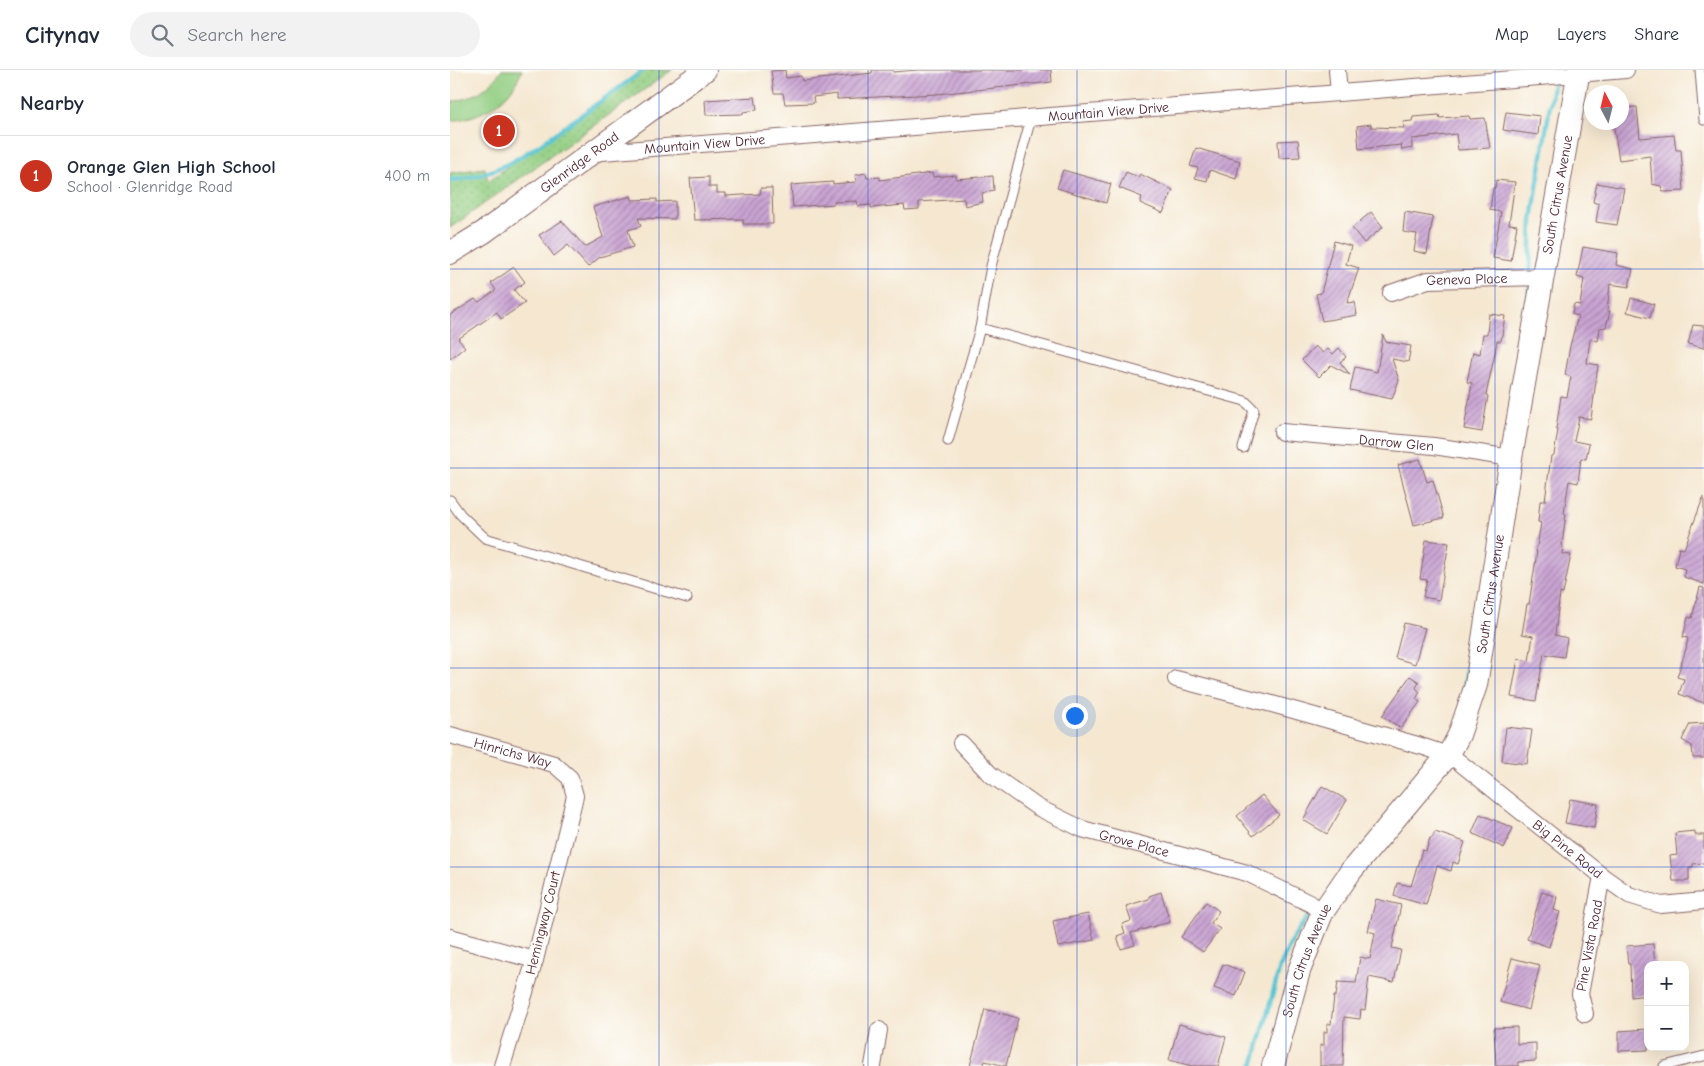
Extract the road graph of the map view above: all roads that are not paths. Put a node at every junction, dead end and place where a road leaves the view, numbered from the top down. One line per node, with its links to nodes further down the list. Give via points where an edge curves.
1 (706, 70): 9 (street, Glenridge Road)
2 (1337, 70): 6 (street)
3 (1626, 70): 5 (street, Mountain View Drive)
4 (1700, 70): 8 (lane)
5 (1578, 72): 6 (street, Mountain View Drive); 11 (street, South Citrus Avenue)
6 (1339, 93): 7 (street, Mountain View Drive)
7 (1031, 118): 9 (street, Mountain View Drive); 13 (lane, via 992,266)
8 (1704, 120)
9 (590, 154): 10 (street, Glenridge Road)
10 (450, 254)
11 (1543, 277): 12 (street, Geneva Place, via 1428,280); 17 (street, South Citrus Avenue)
12 (1391, 293)
13 (980, 328): 15 (lane); 16 (lane, via 1245,401 1254,410)
14 (1282, 432): 17 (street, Darrow Glen, via 1434,446)
15 (948, 441)
16 (1244, 448)
17 (1511, 458): 23 (street, South Citrus Avenue, via 1476,685)
18 (450, 500): 19 (lane, via 485,538)
19 (687, 598)
20 (1176, 679): 23 (street)
21 (450, 735): 24 (street, Hinrichs Way, via 554,764)
22 (961, 743): 27 (street, Grove Place, via 990,774 1037,807 1082,828 1247,874 1311,904)
23 (1449, 754): 25 (street, Big Pine Road); 27 (street, South Citrus Avenue, via 1351,871)
24 (570, 778): 29 (street, Hemingway Court, via 575,796)
25 (1602, 876): 26 (street, Big Pine Road, via 1629,895 1661,905); 30 (street, Pine Vista Road, via 1580,994)
26 (1704, 901)
27 (1322, 913): 35 (street, South Citrus Avenue, via 1299,971)
28 (450, 937): 29 (street)
29 (535, 960): 33 (street, Hemingway Court)
30 (1585, 1014)
31 (879, 1030): 34 (street)
32 (1704, 1056): 36 (lane)
33 (502, 1066)
34 (873, 1066)
35 (1273, 1066)
36 (1664, 1066)

